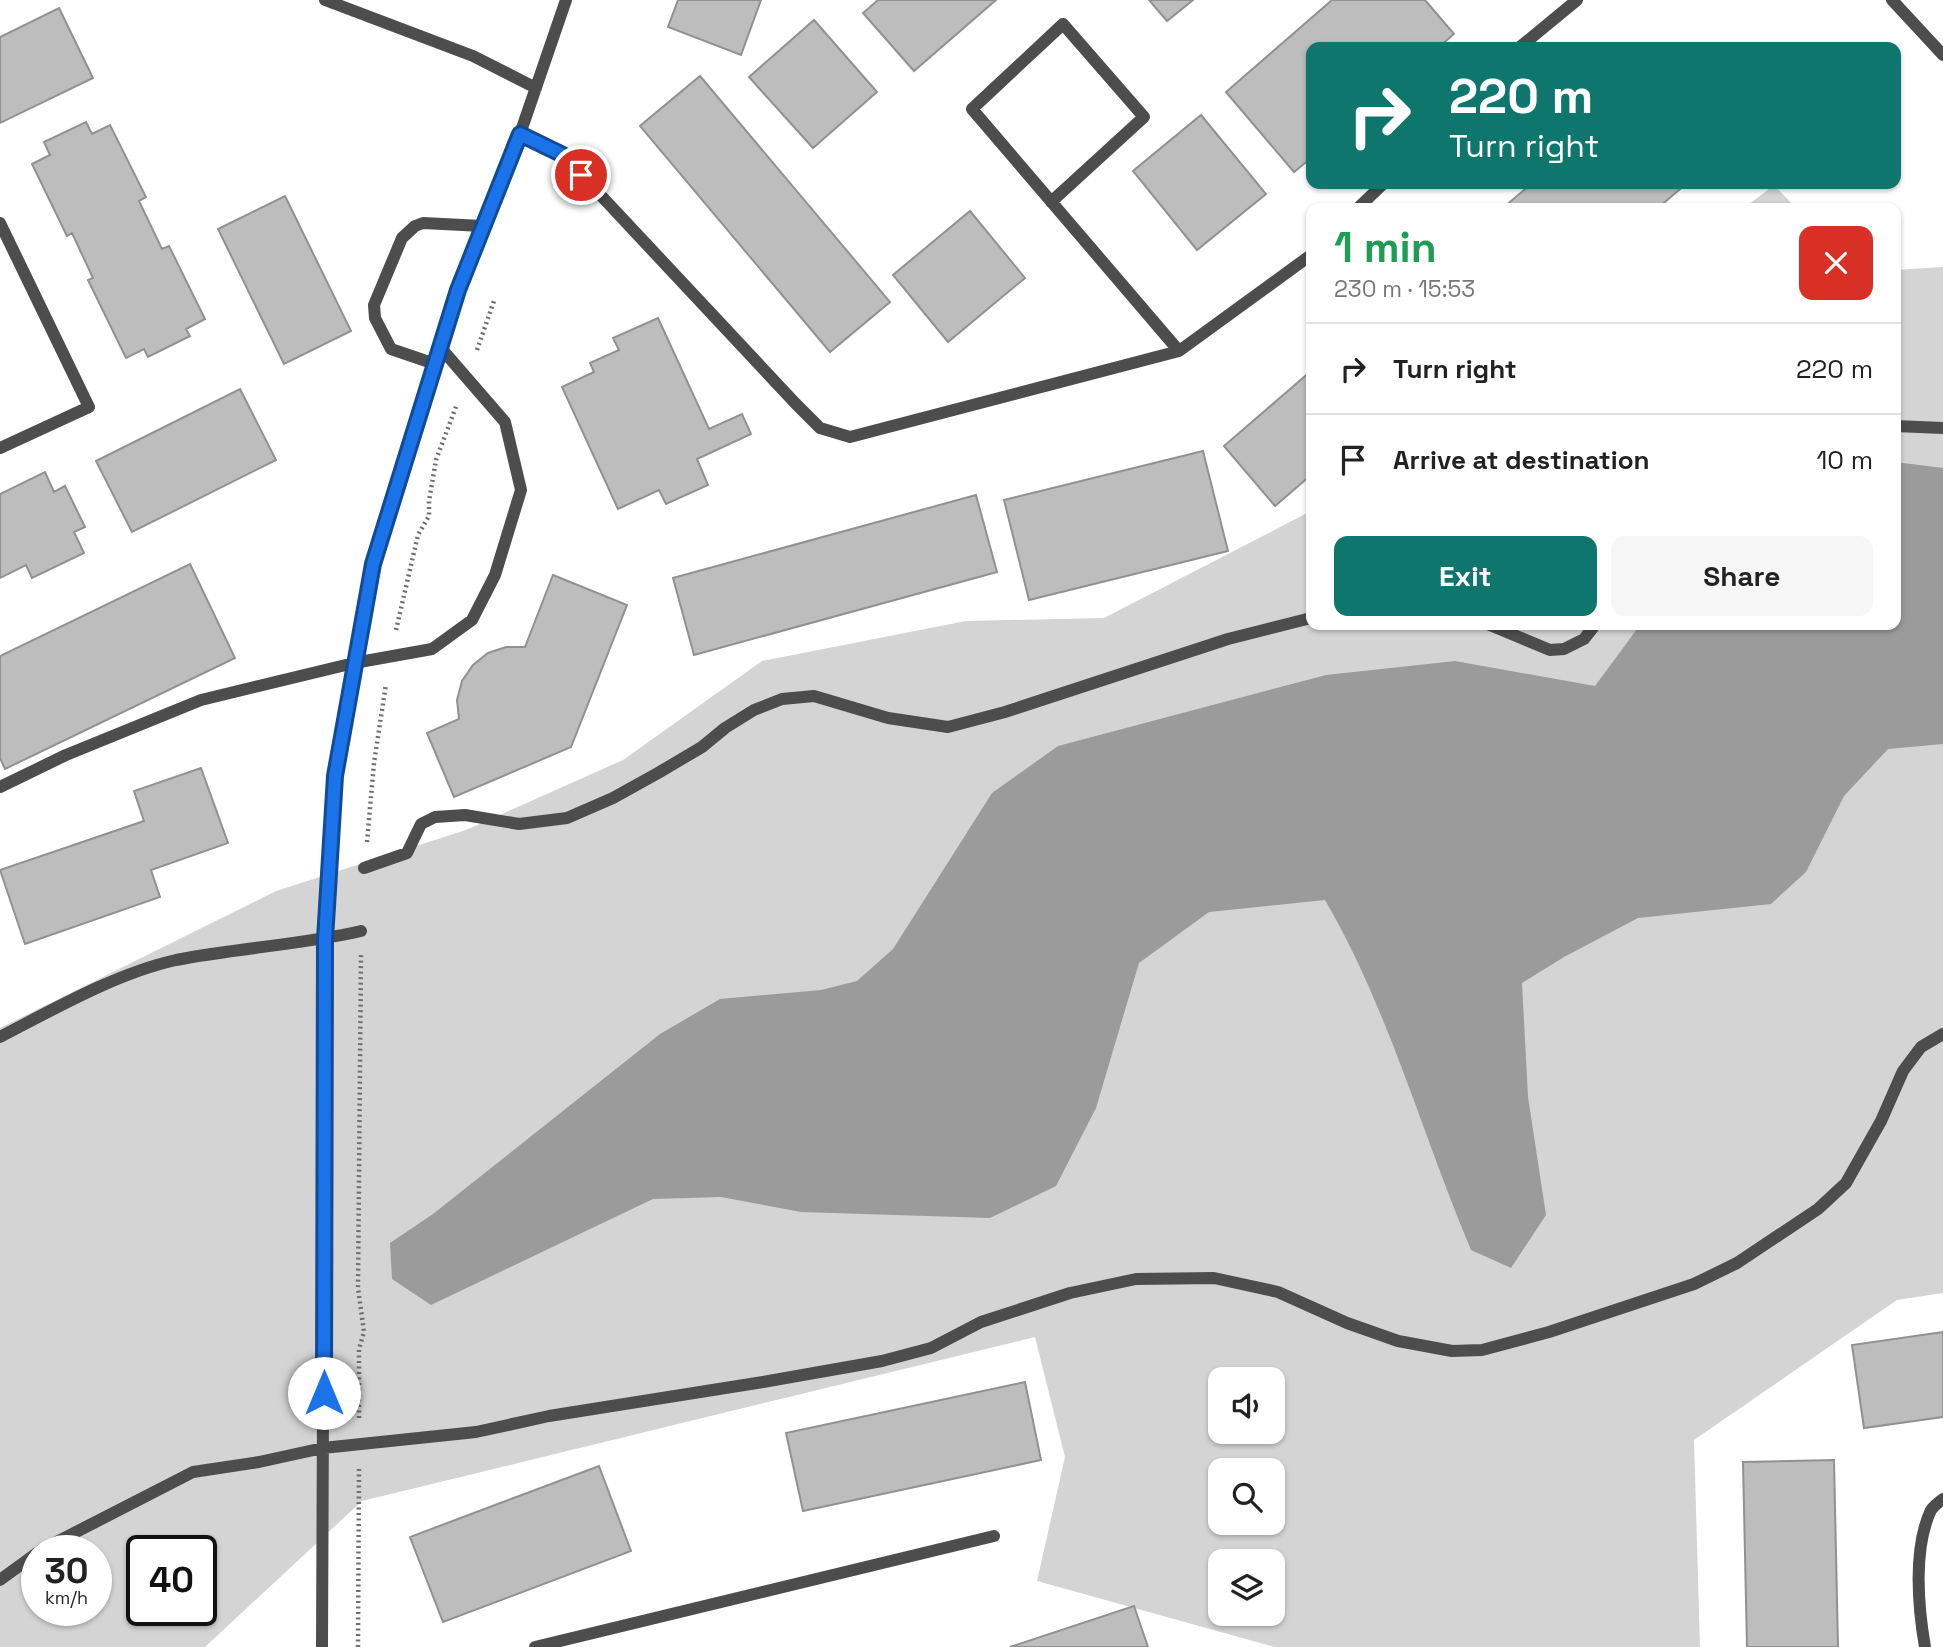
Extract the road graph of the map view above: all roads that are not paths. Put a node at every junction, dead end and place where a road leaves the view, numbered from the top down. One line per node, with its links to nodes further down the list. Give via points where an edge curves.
1 (325, 0): 7 (street, via 473,56)
2 (566, 0): 7 (street)
3 (1577, 0): 5 (street)
4 (1892, 0): 6 (street)
5 (1526, 42)
6 (1943, 55)
7 (536, 88): 8 (street)
8 (520, 134): 13 (street); 16 (street, via 563,155 820,428 850,437)
9 (1378, 189): 11 (street)
10 (1051, 202): 10 (street, via 972,109 1063,24 1144,117); 16 (street)
11 (1363, 203)
12 (0, 223): 20 (street, via 89,407)
13 (482, 226): 15 (street); 17 (street, via 415,226 402,238 376,297 375,318 391,349)
14 (1306, 260): 16 (street)
15 (440, 347): 17 (street); 24 (street, via 505,422 521,490 495,575 472,620 432,649)
16 (1179, 351)
17 (435, 364): 24 (street, via 373,564)
18 (1901, 426): 19 (street)
19 (1943, 428)
20 (0, 448)
21 (1306, 619): 26 (street, via 1228,639 948,727 888,718 814,696 782,699 754,710 702,747 613,798 567,818 519,824 465,815 435,817 421,824 407,853)
22 (1503, 630): 23 (street, via 1550,650 1564,649)
23 (1591, 630)
24 (354, 663): 25 (street, via 201,701 66,755); 28 (street, via 335,776)
25 (0, 788)
26 (364, 868)
27 (361, 932): 28 (street)
28 (325, 939): 30 (street, via 175,961 122,978); 31 (street)
29 (1943, 1034): 31 (street, via 1921,1047 1903,1071 1846,1183 1773,1240 1694,1284 1482,1350 1452,1351 1398,1342 1278,1292 1214,1278 1136,1279 1070,1293 981,1322 931,1348 883,1361 476,1432)
30 (0, 1037)
31 (323, 1448): 33 (street, via 193,1472); 37 (street)
32 (1943, 1499): 39 (street, via 1932,1508 1921,1547 1919,1612)
33 (72, 1535)
34 (994, 1536): 38 (street)
35 (21, 1565): 36 (street)
36 (0, 1580)
37 (322, 1647)
38 (535, 1647)
39 (1925, 1647)

